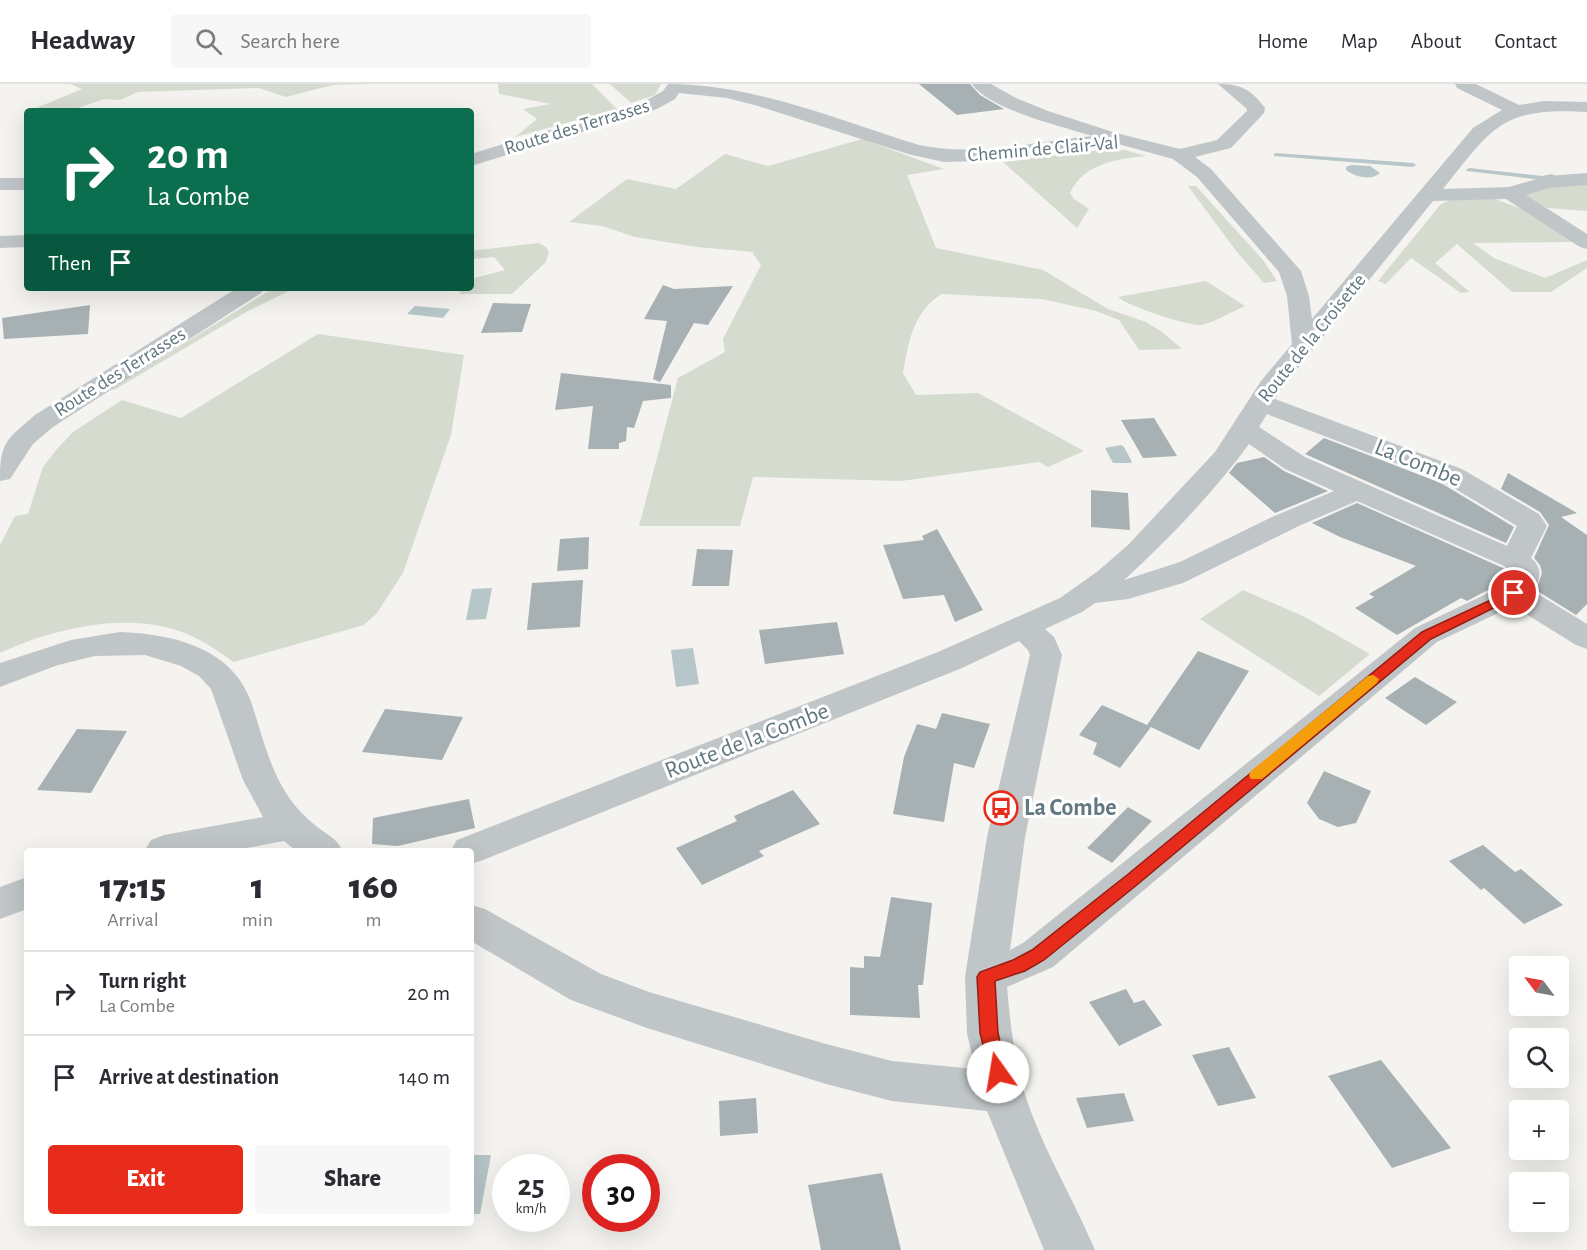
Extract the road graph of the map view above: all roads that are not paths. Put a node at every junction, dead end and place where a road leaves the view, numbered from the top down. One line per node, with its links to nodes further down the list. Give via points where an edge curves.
1 (980, 84): 7 (street, via 1027,110)
2 (1226, 84): 8 (street, via 1253,103 1255,113 1224,144)
3 (1463, 84): 6 (street)
4 (676, 86): 7 (street, Chemin de Clair-Val, via 764,102 944,156); 9 (street, Route des Terrasses, via 664,99 651,105)
5 (1587, 107): 6 (street, Route de la Croisette)
6 (1516, 111): 14 (street, Route de la Croisette, via 1502,115 1479,132)
7 (1119, 138): 8 (street, Chemin de Clair-Val)
8 (1180, 155): 19 (street, Chemin de Clair-Val, via 1204,173 1290,271 1298,296)
9 (474, 159)
10 (1587, 179): 13 (street, via 1546,182)
11 (0, 184): 12 (street)
12 (24, 184)
13 (1510, 193): 14 (street); 17 (street)
14 (1426, 195): 19 (street, Route de la Croisette)
15 (24, 241): 16 (street)
16 (0, 242)
17 (1587, 243)
18 (249, 291): 22 (street, Route des Terrasses, via 44,421 23,439)
19 (1304, 346): 20 (street, Route de la Croisette)
20 (1259, 402): 21 (street, Route de la Croisette); 24 (street, La Combe, via 1452,475 1529,520 1532,526)
21 (1245, 429): 23 (street, La Combe, via 1295,463); 25 (street, Route de la Croisette, via 1225,458 1139,551)
22 (0, 473)
23 (1354, 491): 24 (street, La Combe); 25 (street, La Combe, via 1333,504 1286,521 1152,584)
24 (1515, 577): 27 (street); 36 (street, via 1426,636 1038,955)
25 (1088, 594): 26 (street, Route de la Croisette)
26 (1023, 628): 32 (street, Route de la Combe); 36 (street, via 1043,645 1046,655 1006,837)
27 (1587, 638)
28 (0, 676): 29 (street, via 40,659 110,643 169,648 205,664 225,682 258,778)
29 (289, 826): 30 (street); 31 (street)
30 (174, 848)
31 (319, 848)
32 (474, 848)
33 (24, 894): 34 (street)
34 (0, 903)
35 (474, 923): 37 (street, via 586,987 647,1010 892,1081)
36 (986, 977): 37 (street, via 989,1033)
37 (1002, 1092): 38 (street)
38 (1070, 1250)

